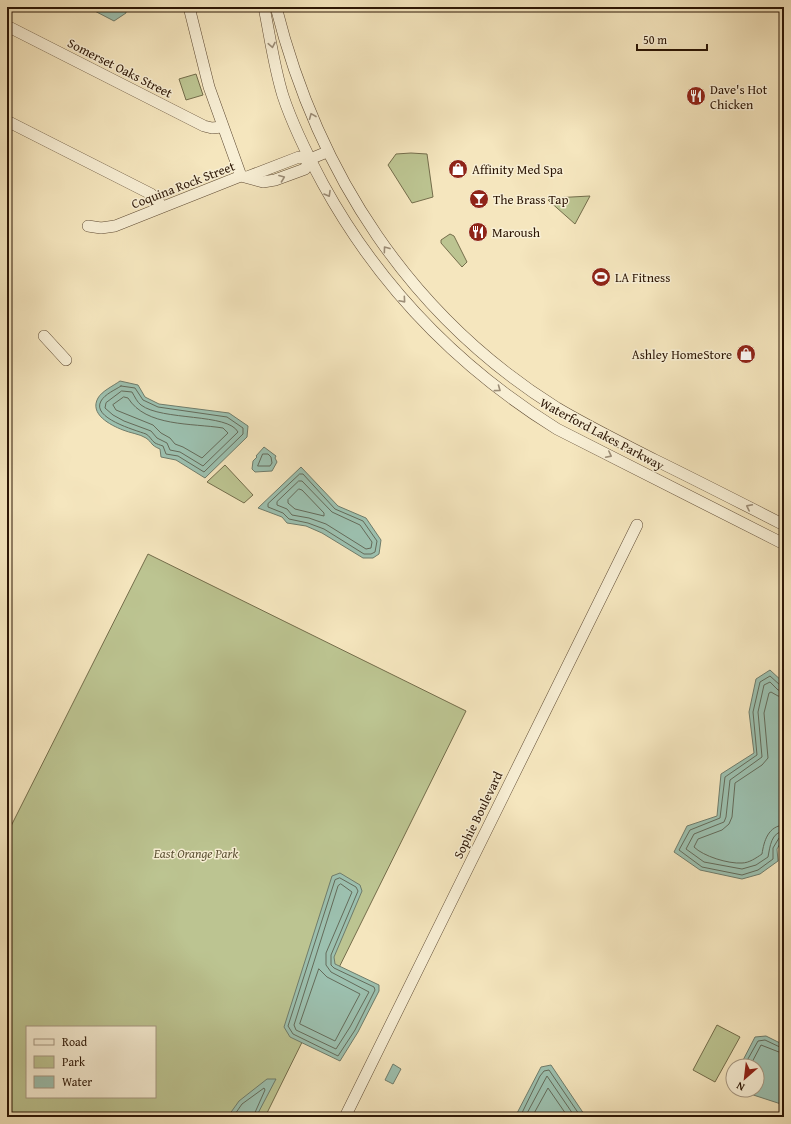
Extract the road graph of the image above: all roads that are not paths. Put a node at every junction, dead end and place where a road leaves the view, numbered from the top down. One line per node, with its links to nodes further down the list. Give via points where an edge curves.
1 (189, 7): 6 (street, via 204,71)
2 (264, 7): 8 (street, Waterford Lakes Parkway, one-way to 8, via 284,97)
3 (276, 7): 7 (street, Waterford Lakes Parkway, one-way to 3, via 295,74)
4 (7, 26): 6 (street, Somerset Oaks Street, via 204,126)
5 (7, 121): 10 (street, via 151,194)
6 (222, 127): 9 (street)
7 (327, 152): 8 (street, Coquina Rock Street); 13 (street, Waterford Lakes Parkway, one-way to 7, via 424,296 388,252 359,209)
8 (310, 159): 9 (street, Coquina Rock Street, via 305,169 275,180 264,182); 14 (street, Waterford Lakes Parkway, one-way to 14, via 337,209 378,270)
9 (244, 176): 10 (street, Coquina Rock Street)
10 (161, 207): 11 (street, Coquina Rock Street, via 109,228)
11 (88, 226)
12 (44, 336): 15 (street)
13 (468, 340): 14 (street); 17 (street, Waterford Lakes Parkway, one-way to 13, via 574,418 514,378)
14 (456, 354): 18 (street, Waterford Lakes Parkway, one-way to 18, via 492,385 557,429)
15 (66, 360)
16 (637, 525): 19 (street, Sophie Boulevard)
17 (784, 525)
18 (784, 544)
19 (345, 1117)

